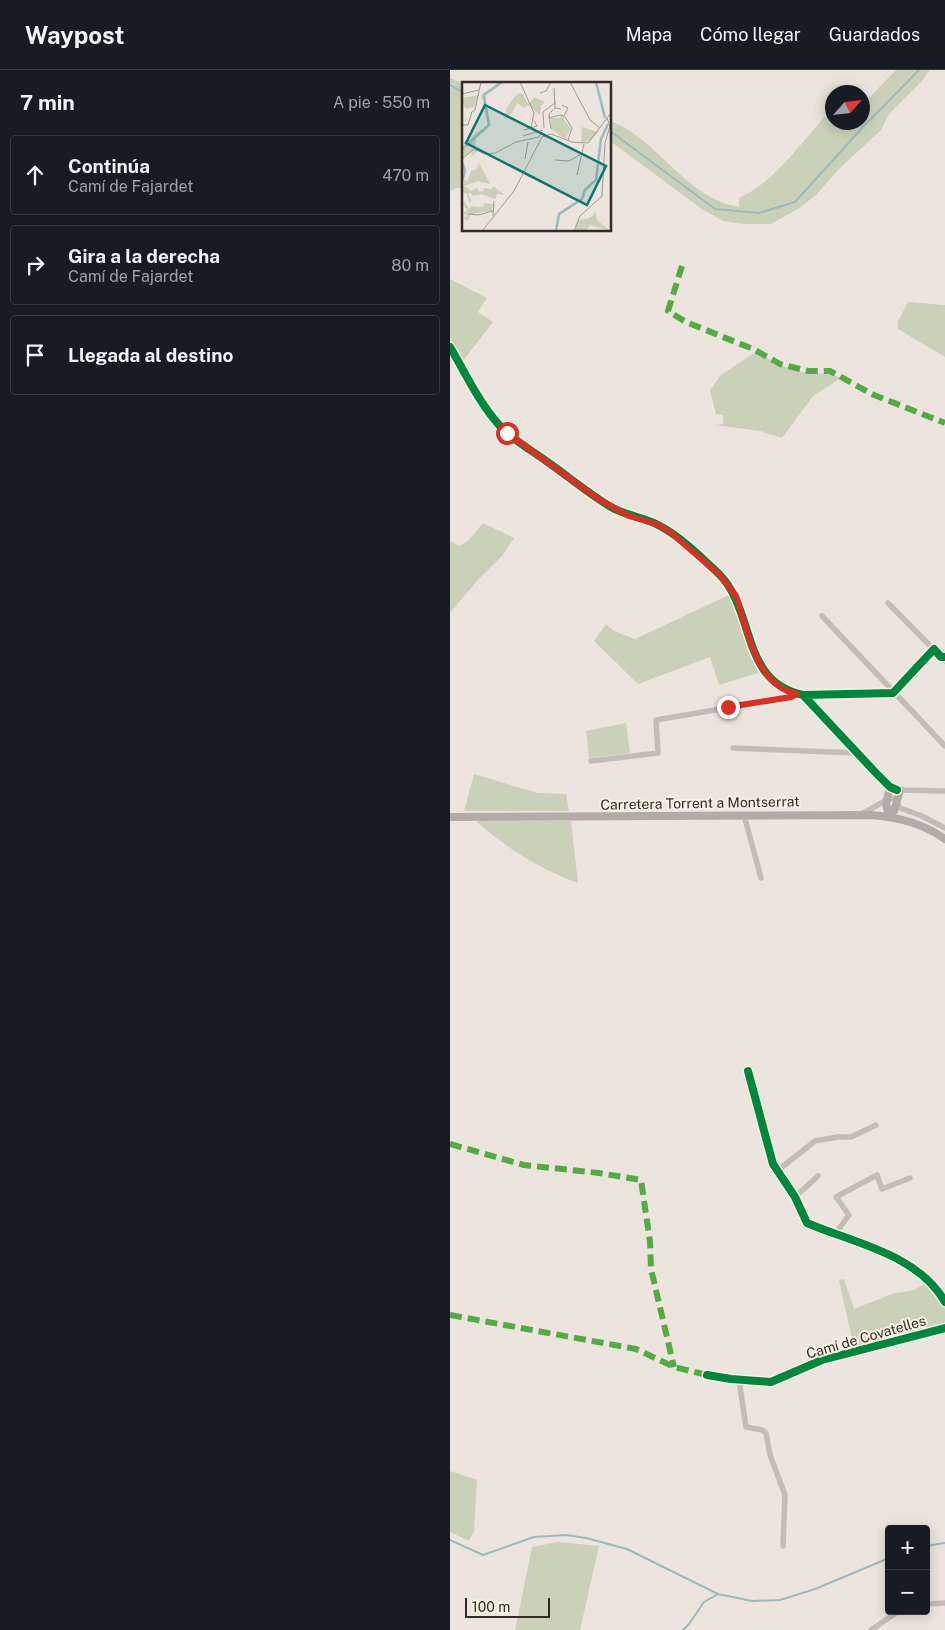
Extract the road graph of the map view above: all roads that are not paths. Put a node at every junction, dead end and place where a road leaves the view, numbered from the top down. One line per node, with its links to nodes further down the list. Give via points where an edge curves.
1 (450, 347): 7 (street, via 476,395 507,433 598,499 671,533 720,575 736,596 760,665 782,687)
2 (888, 603): 4 (street)
3 (822, 616): 6 (street)
4 (934, 649): 5 (street); 6 (street)
5 (944, 658)
6 (893, 693): 7 (street); 8 (street)
7 (800, 694): 10 (street); 11 (street, via 656,720 658,753)
8 (945, 746)
9 (733, 748): 10 (street)
10 (857, 753): 12 (street)
11 (591, 762)
12 (896, 789): 13 (street); 14 (main road); 15 (main road)
13 (945, 791)
14 (886, 800): 15 (street, via 890,798); 17 (street); 18 (main road)
15 (898, 802): 18 (main road); 20 (street, via 900,808)
16 (744, 815): 17 (main road, Carretera Torrent a Montserrat); 19 (main road, Carretera Torrent a Montserrat); 22 (street)
17 (860, 815): 18 (main road, Carretera Torrent a Montserrat)
18 (889, 816): 21 (main road, Carretera Torrent a Montserrat, via 914,822)
19 (450, 817)
20 (945, 828)
21 (945, 839)
22 (761, 878)
23 (748, 1071): 25 (street, via 770,1156)
24 (876, 1125): 25 (street, via 850,1137 815,1141)
25 (777, 1171): 28 (street)
26 (818, 1176): 28 (street)
27 (910, 1178): 29 (street, via 882,1189 877,1175 836,1197 849,1215)
28 (795, 1197): 29 (street, via 807,1223)
29 (836, 1234): 30 (street, via 875,1248 914,1270 931,1282)
30 (945, 1302)
31 (945, 1328): 33 (street, Camí de Covatelles, via 822,1360 771,1382)
32 (708, 1375): 33 (street, Camí de Covatelles)
33 (739, 1380): 34 (street, via 746,1428 762,1430 767,1435 770,1455 785,1495)
34 (783, 1546)
35 (945, 1603): 36 (street)
36 (930, 1604)
37 (893, 1615): 38 (street)
38 (871, 1630)

